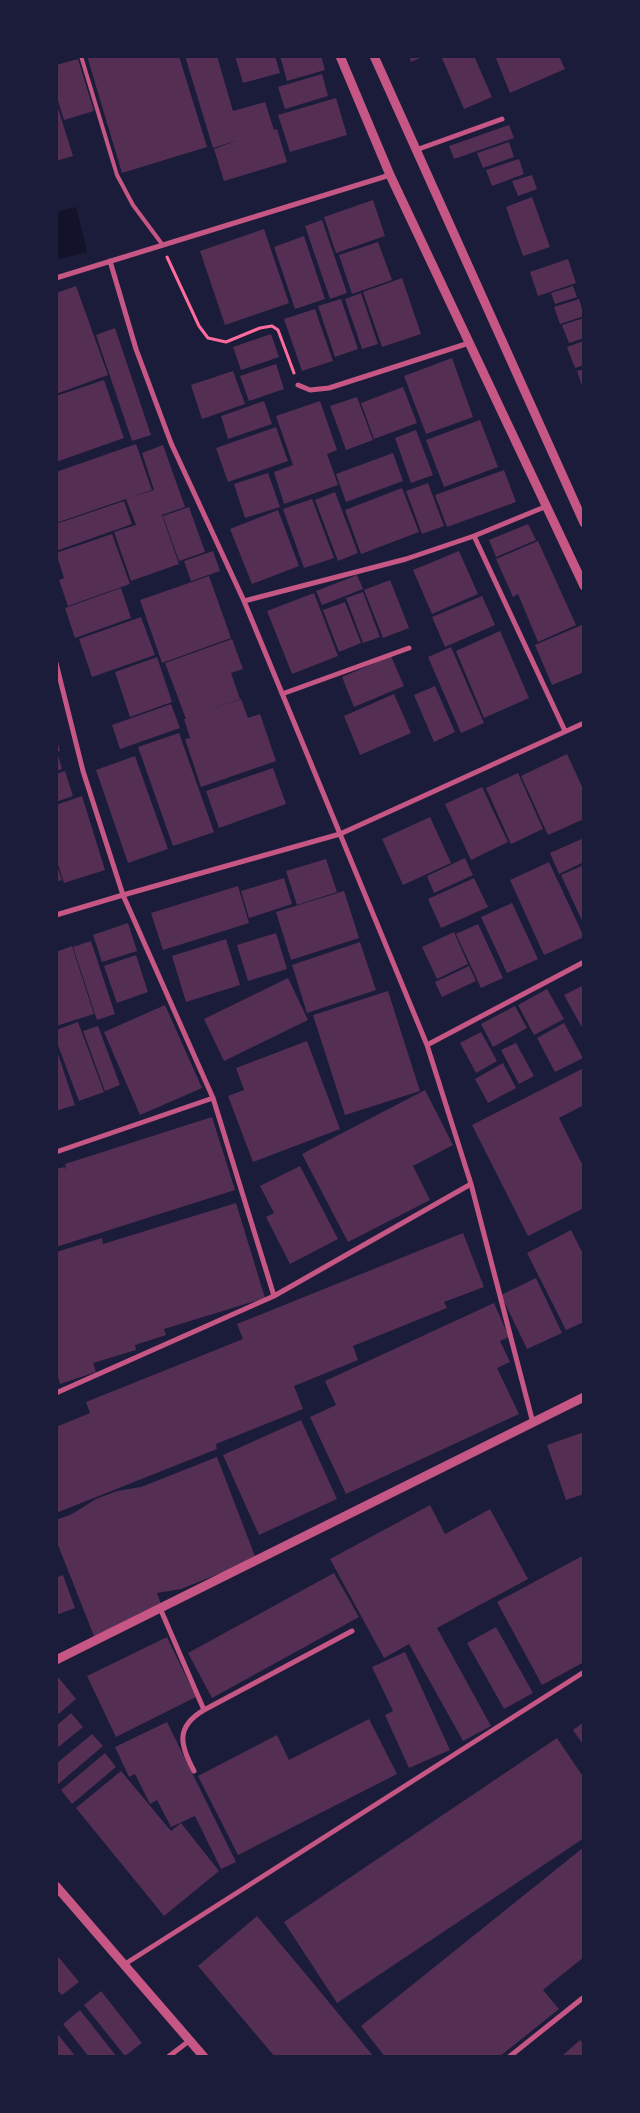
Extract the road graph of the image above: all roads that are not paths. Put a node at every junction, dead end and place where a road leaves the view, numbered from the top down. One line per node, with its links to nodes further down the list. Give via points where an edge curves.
1 (81, 56): 7 (lane, via 117,175 133,205)
2 (340, 56): 6 (street)
3 (374, 56): 5 (street)
4 (502, 119): 5 (street)
5 (416, 150): 13 (street)
6 (390, 175): 7 (street); 10 (street)
7 (162, 244): 8 (street)
8 (110, 261): 9 (street); 16 (street, via 136,349 171,443)
9 (56, 278)
10 (469, 344): 11 (street, via 329,388 310,390); 12 (street)
11 (298, 385)
12 (547, 506): 14 (street); 15 (street)
13 (584, 523)
14 (474, 536): 16 (street, via 406,559); 21 (street)
15 (584, 586)
16 (244, 600): 19 (street)
17 (409, 648): 19 (street)
18 (56, 663): 23 (street, via 83,771)
19 (282, 694): 22 (street)
20 (584, 724): 21 (street)
21 (566, 732): 22 (street)
22 (340, 834): 23 (street); 26 (street)
23 (123, 894): 24 (street); 27 (street)
24 (56, 915)
25 (584, 962): 26 (street)
26 (427, 1045): 29 (street)
27 (213, 1098): 28 (street); 30 (street)
28 (56, 1152)
29 (471, 1184): 30 (street); 33 (street)
30 (274, 1296): 31 (street)
31 (56, 1393)
32 (584, 1398): 33 (street)
33 (533, 1423): 34 (street)
34 (160, 1608): 36 (street); 38 (street)
35 (352, 1631): 38 (street)
36 (56, 1660)
37 (584, 1672): 41 (street)
38 (204, 1710): 39 (street, via 193,1716 184,1728 183,1749)
39 (194, 1771)
40 (56, 1886): 41 (street)
41 (125, 1964): 43 (street)
42 (584, 1997): 46 (street)
43 (189, 2041): 44 (street); 45 (street)
44 (168, 2057)
45 (204, 2057)
46 (509, 2057)

